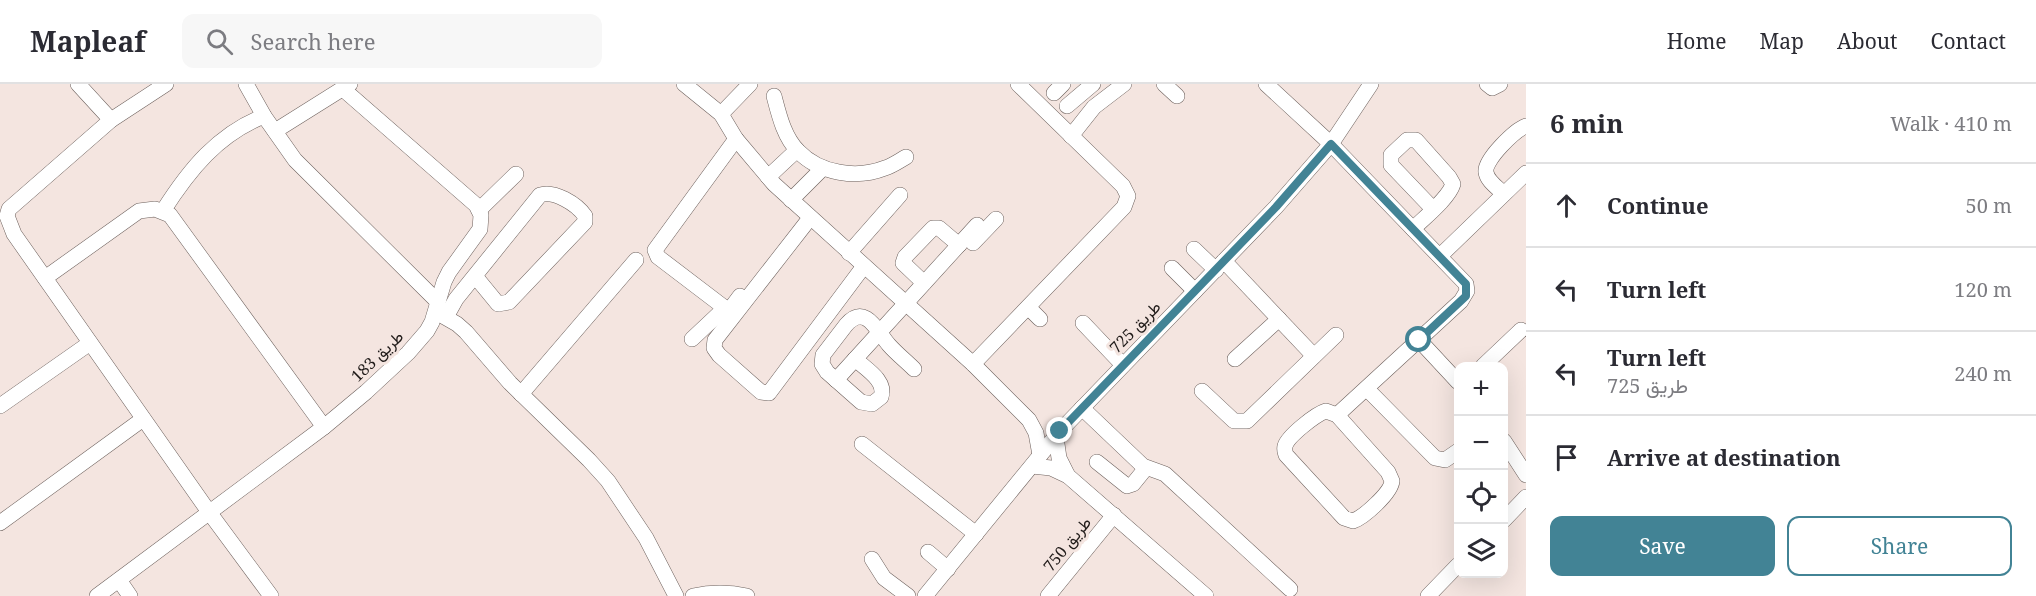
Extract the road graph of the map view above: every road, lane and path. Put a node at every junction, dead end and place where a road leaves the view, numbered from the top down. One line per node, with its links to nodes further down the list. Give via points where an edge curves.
1 (78, 84): 21 (street)
2 (165, 84): 21 (street)
3 (246, 84): 20 (street)
4 (684, 84): 19 (street)
5 (750, 84): 19 (street)
6 (1018, 84): 24 (street)
7 (1093, 84): 18 (street)
8 (1124, 84): 15 (street)
9 (1164, 84): 17 (street)
10 (1266, 84): 26 (street)
11 (1371, 84): 26 (street, طريق 725)
12 (1486, 84): 13 (street, via 1492,88)
13 (1500, 84)
14 (347, 86): 23 (street); 37 (street)
15 (1106, 89): 24 (street)
16 (774, 96): 27 (street, via 786,133)
17 (1177, 96)
18 (1067, 106)
19 (721, 114): 25 (street)
20 (264, 116): 23 (street); 38 (street, via 243,124 219,142 179,186)
21 (111, 120): 52 (street, via 9,209 7,216 14,234)
22 (1526, 126): 33 (street, via 1487,163 1488,177)
23 (275, 131): 57 (street, via 295,160)
24 (1071, 136): 70 (street, via 1127,190 1127,202 1034,314)
25 (736, 139): 32 (street); 56 (street, via 655,250 658,257)
26 (1331, 144): 42 (street); 49 (street, طريق 725)
27 (797, 150): 29 (street); 32 (street)
28 (906, 157): 29 (street, via 866,174)
29 (823, 168): 35 (street)
30 (1526, 173): 33 (street)
31 (516, 174): 37 (street)
32 (768, 177): 35 (street)
33 (1504, 194): 46 (street)
34 (900, 195): 45 (street)
35 (791, 200): 39 (street)
36 (1433, 209): 36 (street, via 1450,191 1452,180 1416,141 1407,140 1391,155 1391,165); 42 (street)
37 (479, 210): 57 (street, طريق 183, via 480,229 444,282)
38 (163, 212): 52 (street, via 148,208 130,215); 83 (street, via 170,215)
39 (807, 215): 45 (street); 48 (street, via 715,340 714,348 719,354 761,392 769,393); 56 (street, via 734,305)
40 (996, 219): 55 (street)
41 (977, 225): 43 (street)
42 (1413, 229): 46 (street)
43 (959, 245): 53 (street); 53 (street, via 939,228 933,228 904,257 903,263)
44 (1194, 249): 49 (street)
45 (849, 253): 48 (street)
46 (1440, 256): 64 (street, via 1466,284 1467,291)
47 (636, 260): 77 (street)
48 (864, 266): 55 (street)
49 (1220, 266): 54 (street, طريق 725); 58 (street)
50 (1172, 268): 54 (street)
51 (475, 276): 51 (street, via 540,195 559,197 586,217 509,302 498,304); 57 (street, via 456,299)
52 (45, 278): 65 (street)
53 (924, 283): 55 (street)
54 (1195, 291): 71 (street, طريق 725)
55 (909, 306): 61 (street); 70 (street)
56 (725, 308): 63 (street)
57 (440, 310): 77 (street, via 466,332); 83 (street, طريق 183, via 408,353)
58 (1279, 319): 66 (street); 67 (street)
59 (1083, 323): 71 (street)
60 (1521, 330): 69 (street)
61 (880, 332): 68 (street); 72 (street); 74 (street, via 865,318 854,318 846,324 822,360 824,369)
62 (1336, 334): 66 (street)
63 (692, 339)
64 (1419, 340): 73 (street); 75 (street)
65 (90, 343): 78 (street); 81 (street)
66 (1314, 356): 76 (street, via 1246,421 1234,421)
67 (1235, 358)
68 (855, 359): 74 (street); 74 (street, via 882,386 877,402 861,402)
69 (1487, 362)
70 (973, 364): 82 (street)
71 (1123, 365): 79 (street, طريق 725)
72 (914, 369)
73 (1454, 378)
74 (836, 380)
75 (1367, 388): 80 (street); 87 (street, via 1435,458 1445,460)
76 (1202, 391)
77 (521, 394): 108 (street, via 608,481 646,538)
78 (0, 406)
79 (1082, 408): 84 (street, طريق 725); 90 (street)
80 (1337, 415): 80 (street, via 1320,413 1290,438 1284,449 1289,460 1344,518 1353,521 1390,490 1392,481)
81 (142, 419): 94 (street); 97 (street)
82 (1029, 420): 84 (street); 88 (street, via 1036,433)
83 (324, 427): 94 (street, طريق 183)
84 (1058, 434): 88 (street, طريق 725); 92 (street, via 1059,458)
85 (862, 444): 98 (street)
86 (1508, 448): 91 (street)
87 (1454, 454)
88 (1036, 460): 92 (street); 98 (street, طريق 725)
89 (1097, 462): 90 (street, via 1127,486)
90 (1146, 468): 104 (street, via 1165,474)
91 (1526, 474)
92 (1068, 476): 95 (street)
93 (1526, 497): 96 (street)
94 (209, 512): 103 (street, طريق 183); 107 (street)
95 (1114, 515): 113 (street, طريق 750); 114 (street)
96 (1508, 515)
97 (0, 523)
98 (976, 534): 101 (street, طريق 725)
99 (928, 552): 101 (street)
100 (872, 559): 111 (street, via 884,578)
101 (948, 569): 112 (street, طريق 725)
102 (1454, 569): 115 (street)
103 (119, 580): 105 (street, طريق 183); 106 (street)
104 (1290, 589)
105 (97, 596)
106 (130, 596)
107 (271, 596)
108 (676, 596)
109 (693, 596): 110 (street)
110 (747, 596)
111 (908, 596)
112 (925, 596)
113 (1048, 596)
114 (1206, 596)
115 (1428, 596)

